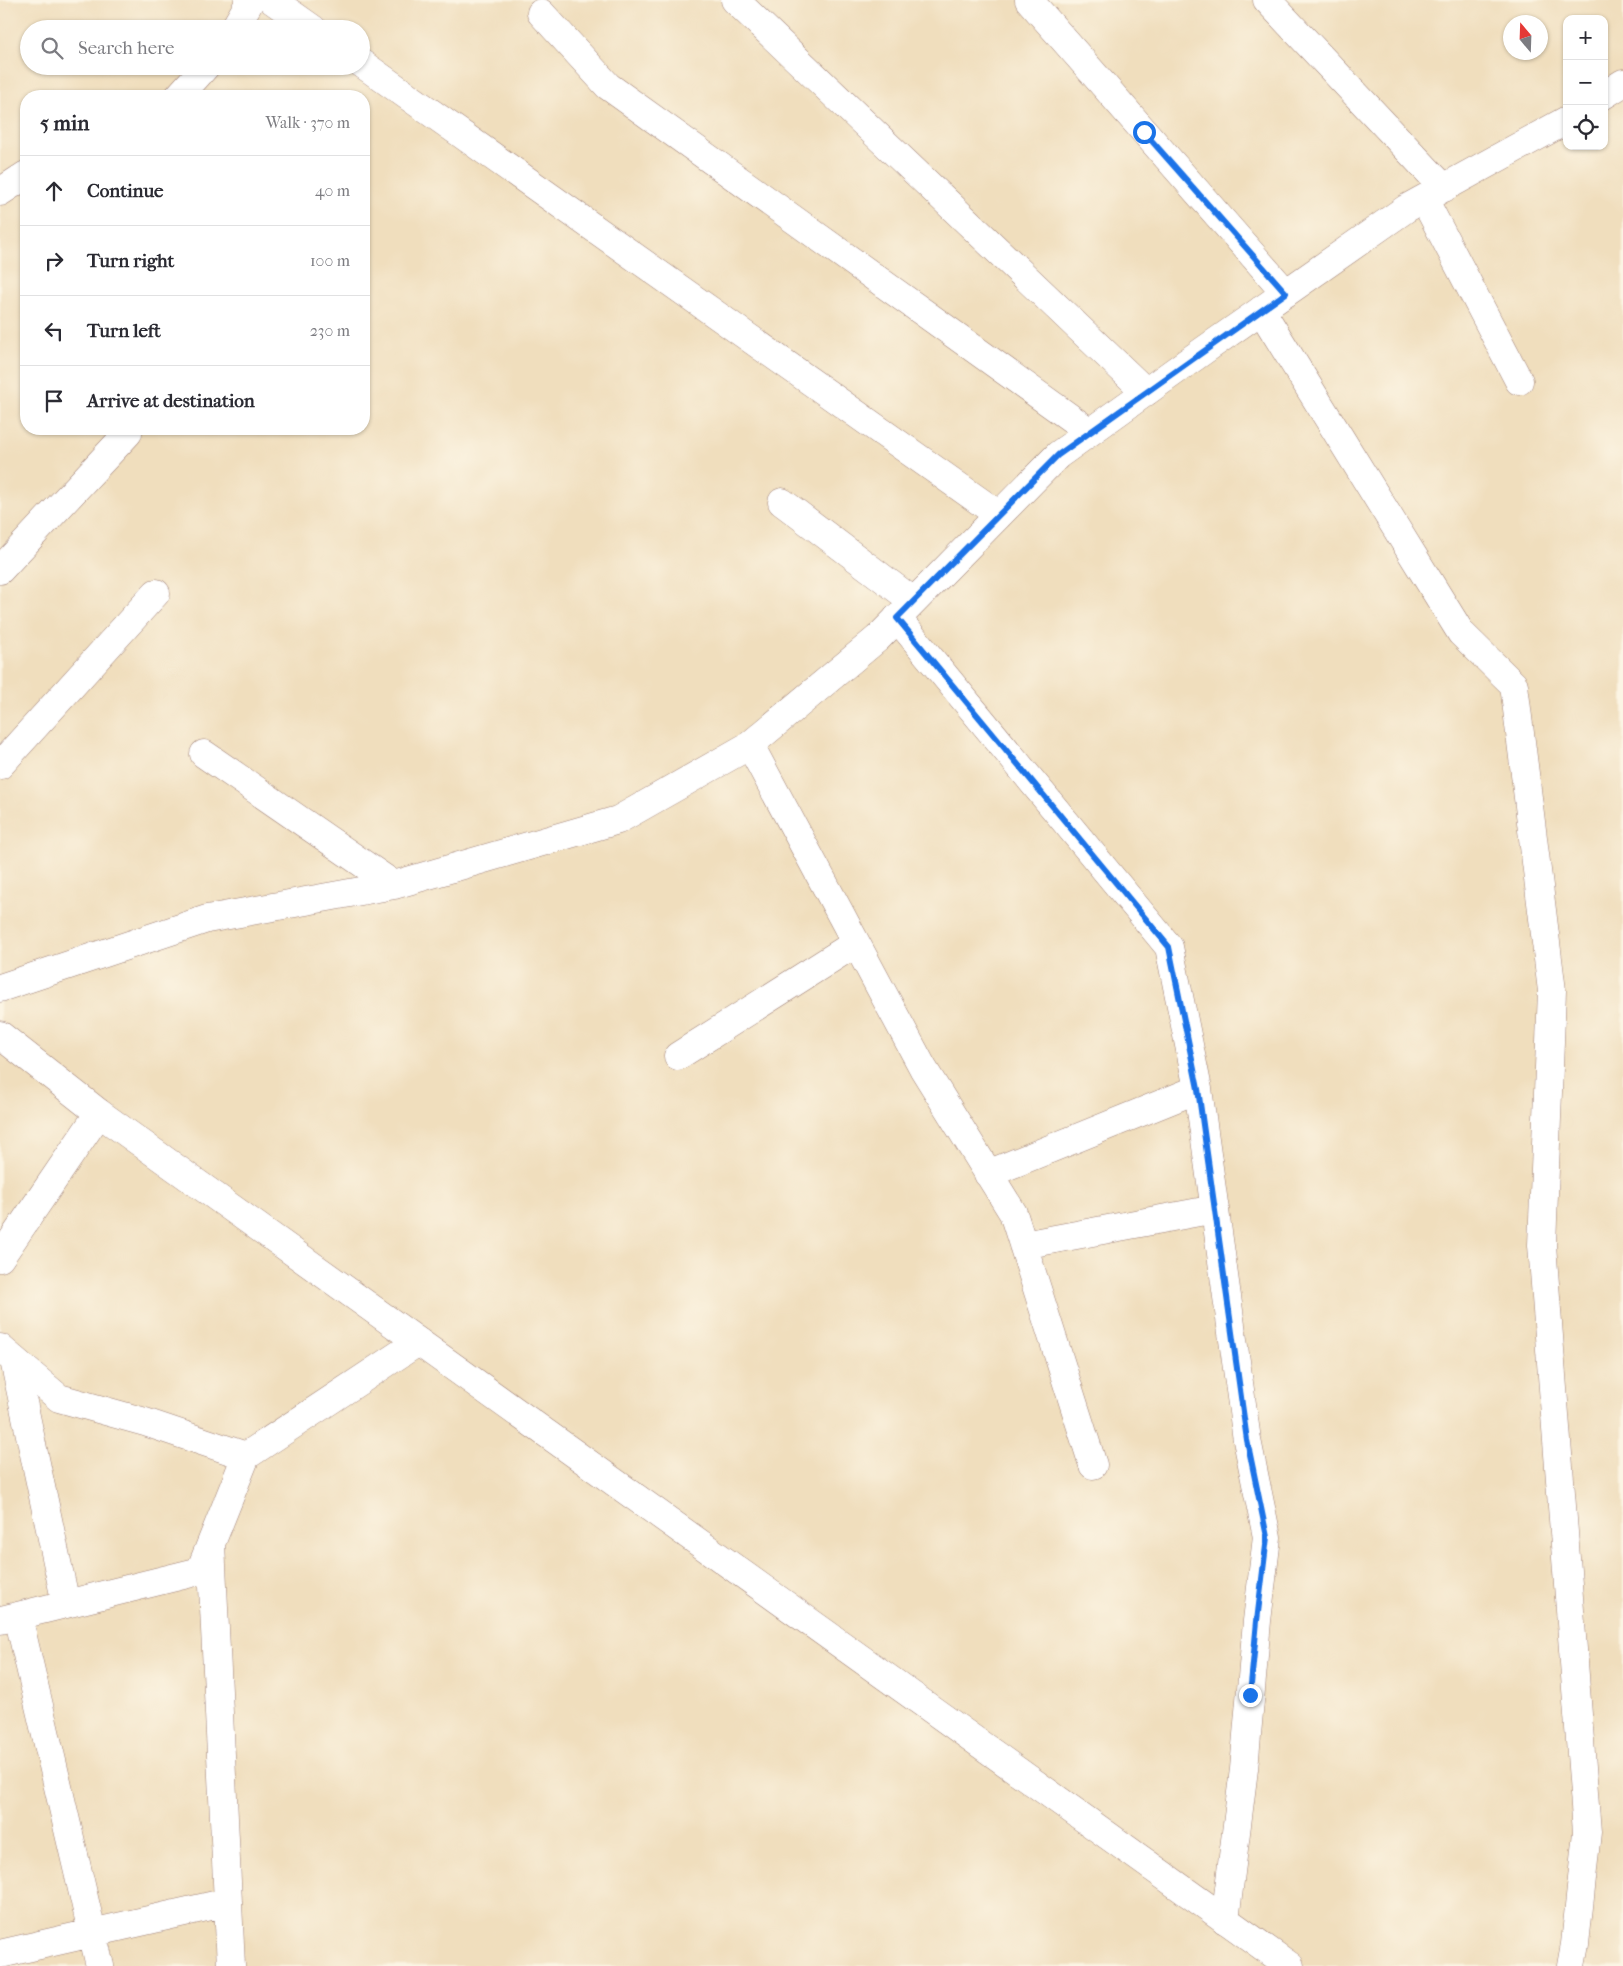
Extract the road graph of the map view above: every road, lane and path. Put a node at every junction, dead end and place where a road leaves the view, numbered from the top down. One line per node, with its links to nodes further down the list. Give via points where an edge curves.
1 (248, 0): 7 (street)
2 (272, 0): 8 (street)
3 (735, 0): 21 (street)
4 (1029, 0): 18 (street)
5 (1268, 0): 17 (street)
6 (541, 13): 22 (street, via 608,86)
7 (239, 20)
8 (300, 20)
9 (370, 69): 25 (street)
10 (198, 75): 12 (street)
11 (1623, 83): 13 (street)
12 (184, 90)
13 (1608, 92)
14 (1563, 122): 17 (street)
15 (20, 179): 16 (street)
16 (0, 192)
17 (1434, 194): 18 (street, via 1407,208); 20 (street)
18 (1286, 293): 19 (street)
19 (1261, 310): 21 (street); 57 (street, via 1460,633 1514,684 1552,991 1542,1246 1587,1832)
20 (1519, 381)
21 (1146, 392): 22 (street)
22 (1090, 432): 25 (street, via 1058,455)
23 (126, 435): 26 (street)
24 (782, 502): 28 (street)
25 (999, 516): 28 (street)
26 (0, 570)
27 (156, 593): 31 (street)
28 (905, 610): 29 (street, via 878,638); 37 (street, via 1169,947)
29 (750, 745): 32 (street, via 618,820); 33 (street)
30 (204, 754): 32 (street)
31 (0, 765)
32 (394, 885): 34 (street, via 207,919)
33 (856, 943): 36 (street); 39 (street, via 923,1068)
34 (0, 988)
35 (0, 1035): 38 (street)
36 (678, 1056)
37 (1198, 1089): 39 (street); 40 (street)
38 (98, 1113): 42 (street); 43 (street)
39 (988, 1174): 41 (street, via 1012,1213)
40 (1215, 1209): 41 (street); 51 (street, via 1247,1440 1267,1537)
41 (1023, 1245): 46 (street)
42 (0, 1258)
43 (418, 1342): 45 (street); 51 (street)
44 (7, 1354): 45 (street, via 59,1398 146,1422); 48 (street)
45 (246, 1456): 47 (street)
46 (1093, 1465)
47 (211, 1544): 48 (street, via 200,1571); 50 (street)
48 (66, 1604): 49 (street)
49 (9, 1618): 52 (street)
50 (228, 1902): 52 (street); 55 (street)
51 (1225, 1920): 56 (street)
52 (92, 1933): 53 (street); 54 (street)
53 (0, 1954)
54 (100, 1966)
55 (231, 1966)
56 (1290, 1966)
57 (1571, 1966)

